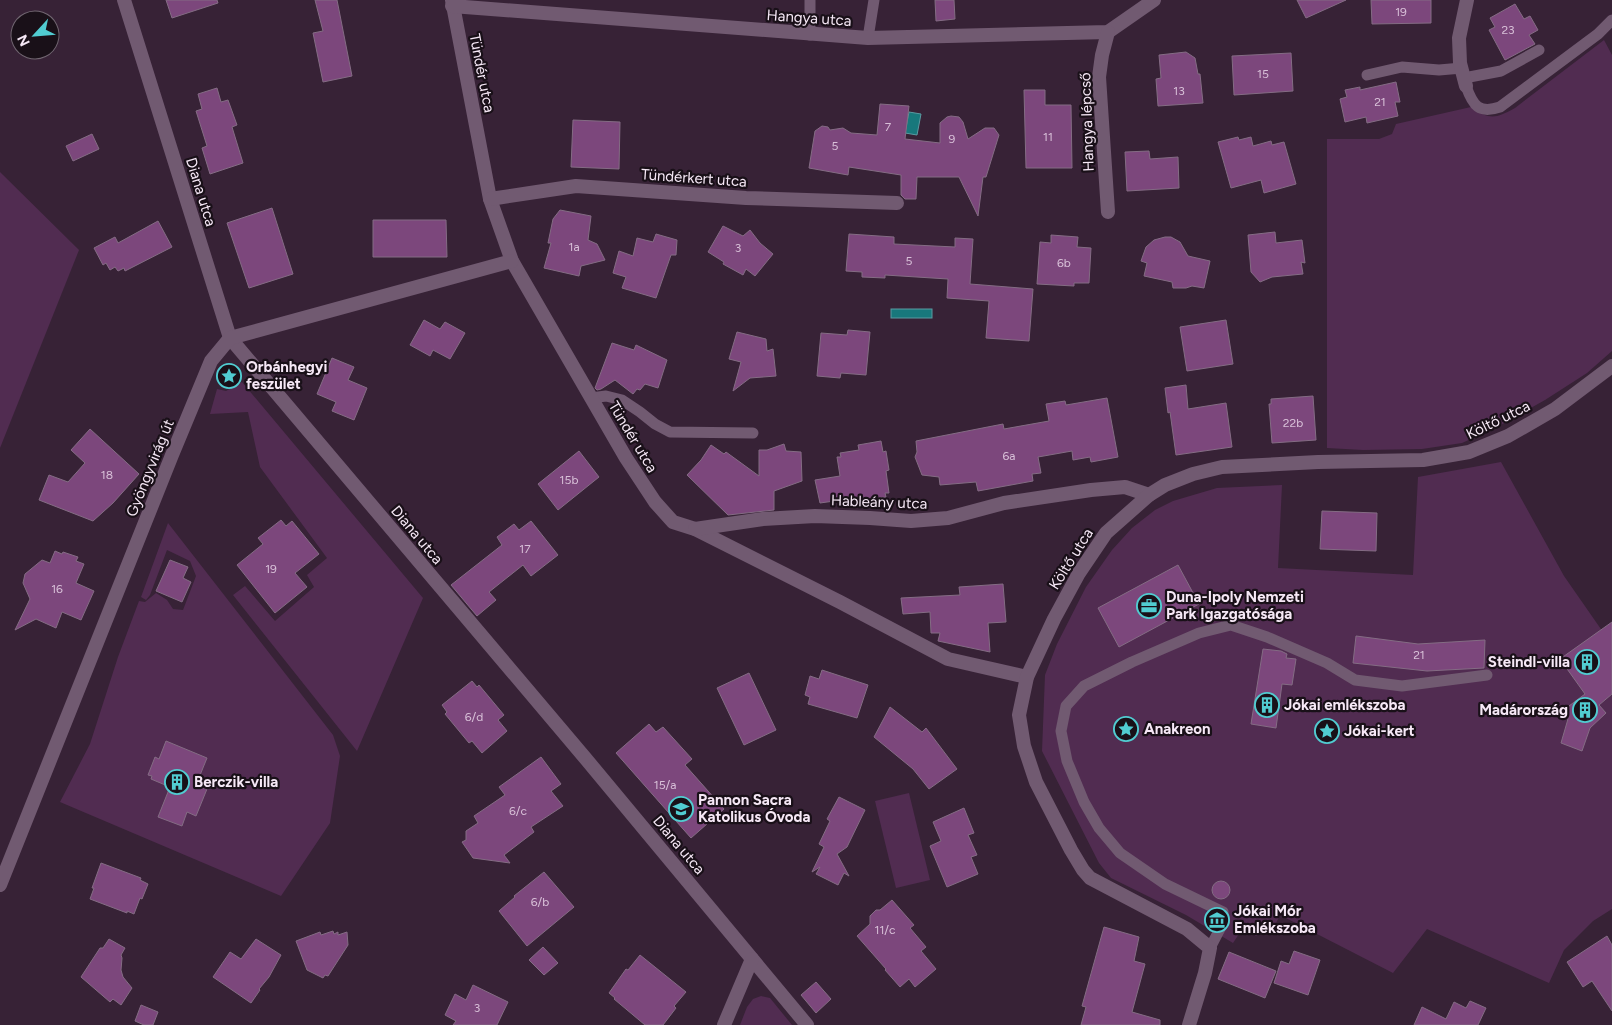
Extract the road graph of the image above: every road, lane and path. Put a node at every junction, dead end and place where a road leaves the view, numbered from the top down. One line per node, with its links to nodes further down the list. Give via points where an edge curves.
1 (124, 0): 18 (street, Diana utca)
2 (810, 0): 9 (lane)
3 (874, 0): 10 (lane)
4 (1154, 0): 8 (street)
5 (1466, 0): 13 (street, via 1459,38)
6 (452, 3): 9 (street, Hangya utca); 14 (street, Tündér utca)
7 (1612, 20): 13 (lane, via 1598,34 1490,110 1482,110 1474,104)
8 (1108, 32): 10 (street, Hangya utca); 16 (street, Hangya lépcső, via 1099,77)
9 (810, 35): 10 (street, Hangya utca)
10 (868, 38)
11 (1539, 50): 13 (lane, via 1501,71)
12 (1367, 75): 13 (lane, via 1402,67 1439,70)
13 (1464, 77)
14 (490, 199): 15 (street, Tündérkert utca, via 576,186 746,198); 17 (street, Tündér utca)
15 (897, 203)
16 (1108, 212)
17 (512, 261): 18 (street); 20 (street, Tündér utca)
18 (230, 338): 26 (street, Gyöngyvirág út, via 212,361 183,429); 28 (street, Diana utca)
19 (1612, 366): 22 (street, Költő utca, via 1555,409 1508,436 1469,452 1422,460 1222,467 1193,474)
20 (591, 398): 21 (lane, via 606,396 622,400 670,432); 23 (street, Tündér utca, via 654,502 672,522)
21 (752, 433)
22 (1149, 495): 23 (street, Hableány utca, via 1116,487 1004,504 948,518 911,521 815,516 763,519); 25 (street, Költő utca, via 1106,532 1079,573)
23 (696, 529): 25 (street, Tündér utca, via 948,659)
24 (1487, 675): 27 (lane, via 1402,686 1355,680 1327,663 1231,625 1199,633 1084,686 1066,706 1061,730 1067,761 1084,802 1120,854 1165,884 1223,912 1222,925)
25 (1027, 677): 27 (street, Költő utca, via 1019,715 1024,746 1036,782 1083,870 1090,878 1187,929)
26 (0, 885)
27 (1210, 948): 31 (street)
28 (752, 959): 29 (street); 30 (street, Diana utca)
29 (724, 1025)
30 (807, 1025)
31 (1189, 1025)

